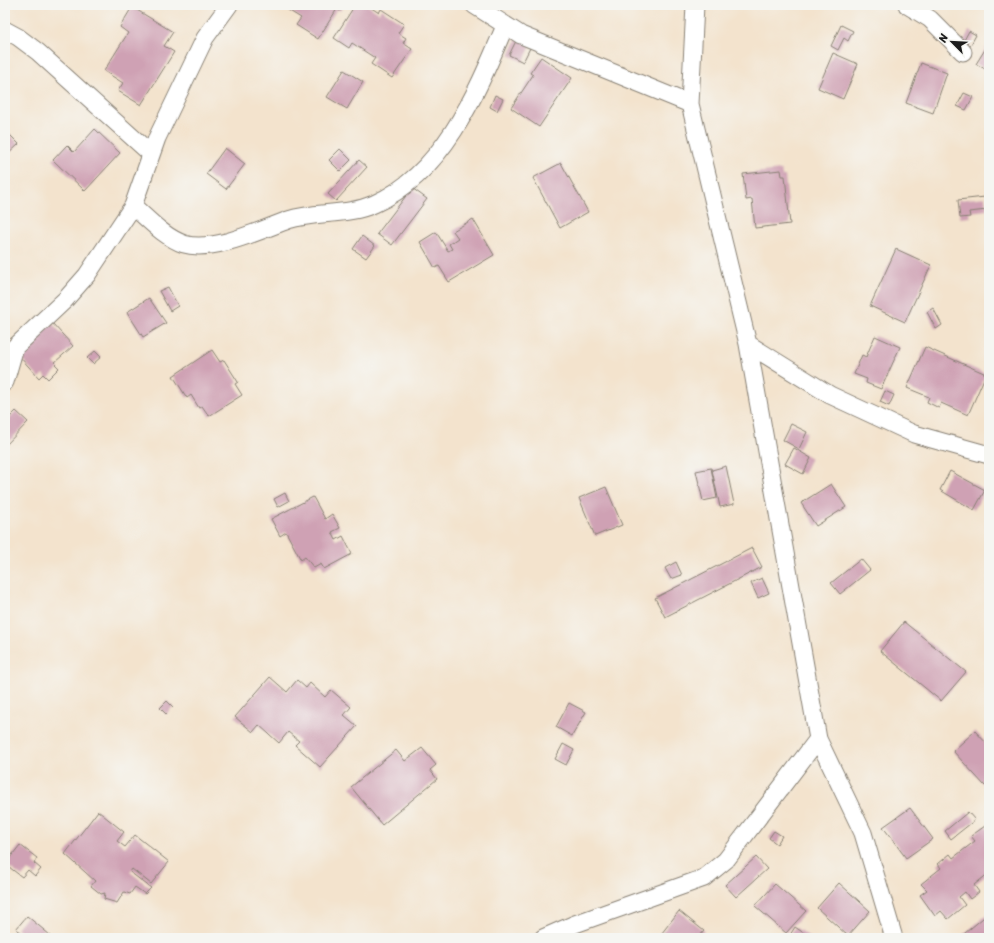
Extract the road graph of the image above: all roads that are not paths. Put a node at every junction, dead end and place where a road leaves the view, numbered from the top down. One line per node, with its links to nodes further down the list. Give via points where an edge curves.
1 (229, 5): 9 (street, via 205,38)
2 (474, 5): 5 (street)
3 (695, 5): 8 (street)
4 (907, 5): 7 (street, via 930,19)
5 (505, 26): 8 (street, via 521,35); 10 (street, via 479,87 447,139 424,168 400,189 373,204 346,211 302,215 227,241 199,246 183,244 160,230)
6 (5, 30): 9 (street, via 38,52)
7 (963, 52)
8 (690, 104): 11 (street)
9 (151, 154): 10 (street)
10 (133, 206): 12 (street, via 87,275 65,300 15,347)
11 (748, 344): 13 (street, via 830,395 914,434); 14 (street)
12 (5, 382)
13 (989, 454)
14 (818, 739): 15 (street, via 726,860 704,878); 16 (street, via 863,833)
15 (543, 938)
16 (894, 938)

